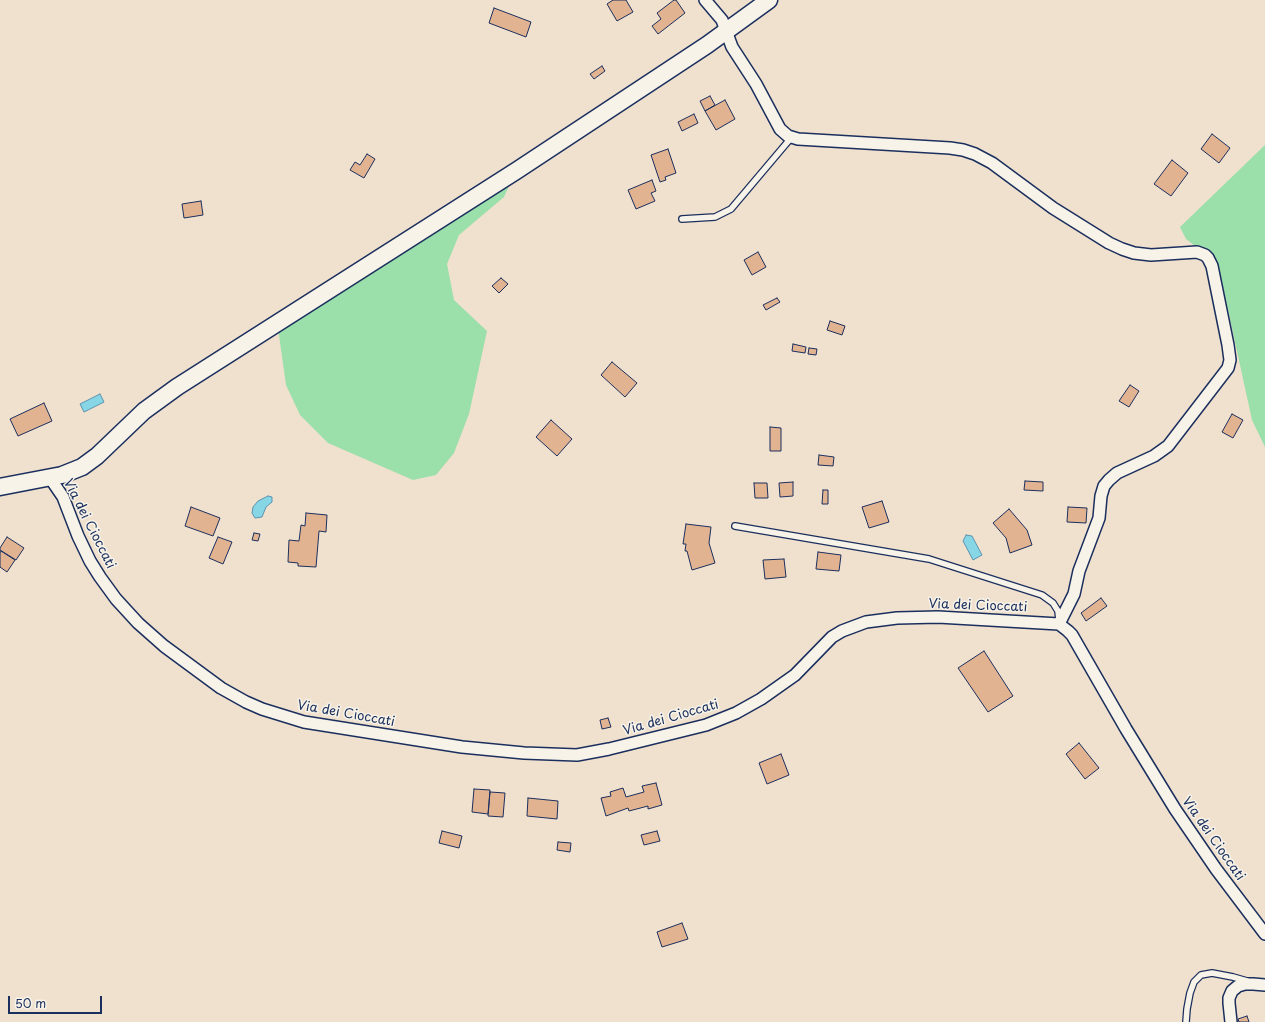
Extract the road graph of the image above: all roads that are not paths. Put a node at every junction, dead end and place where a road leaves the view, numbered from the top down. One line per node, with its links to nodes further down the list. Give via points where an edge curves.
1 (705, 0): 3 (street, via 722,20)
2 (769, 0): 3 (street)
3 (727, 31): 4 (street, via 732,47 778,125); 6 (street, via 516,172 176,387 144,411 87,464 70,473)
4 (791, 138): 5 (lane, via 731,209 715,217); 9 (street, via 963,150 992,163 1052,208 1122,249 1151,255 1197,252 1208,258 1212,266 1228,345 1228,368 1168,446 1154,456 1117,474 1104,486 1098,518 1079,571 1074,594)
5 (682, 219)
6 (50, 478): 7 (street); 9 (street, Via dei Cioccati, via 66,502 90,561 116,599 154,637 211,681 246,702 298,720 437,744 496,751 577,755 706,725 761,699 795,675 832,638 850,627 866,622 938,617)
7 (0, 487)
8 (735, 526): 9 (lane, via 929,559 1042,595 1056,607)
9 (1059, 624): 10 (street, Via dei Cioccati, via 1074,640 1178,814)
10 (1265, 934)
11 (1253, 984): 12 (street); 13 (lane, via 1225,975 1201,975 1194,982 1190,993); 14 (street, via 1238,986 1230,994)
12 (1265, 985)
13 (1186, 1022)
14 (1231, 1022)

